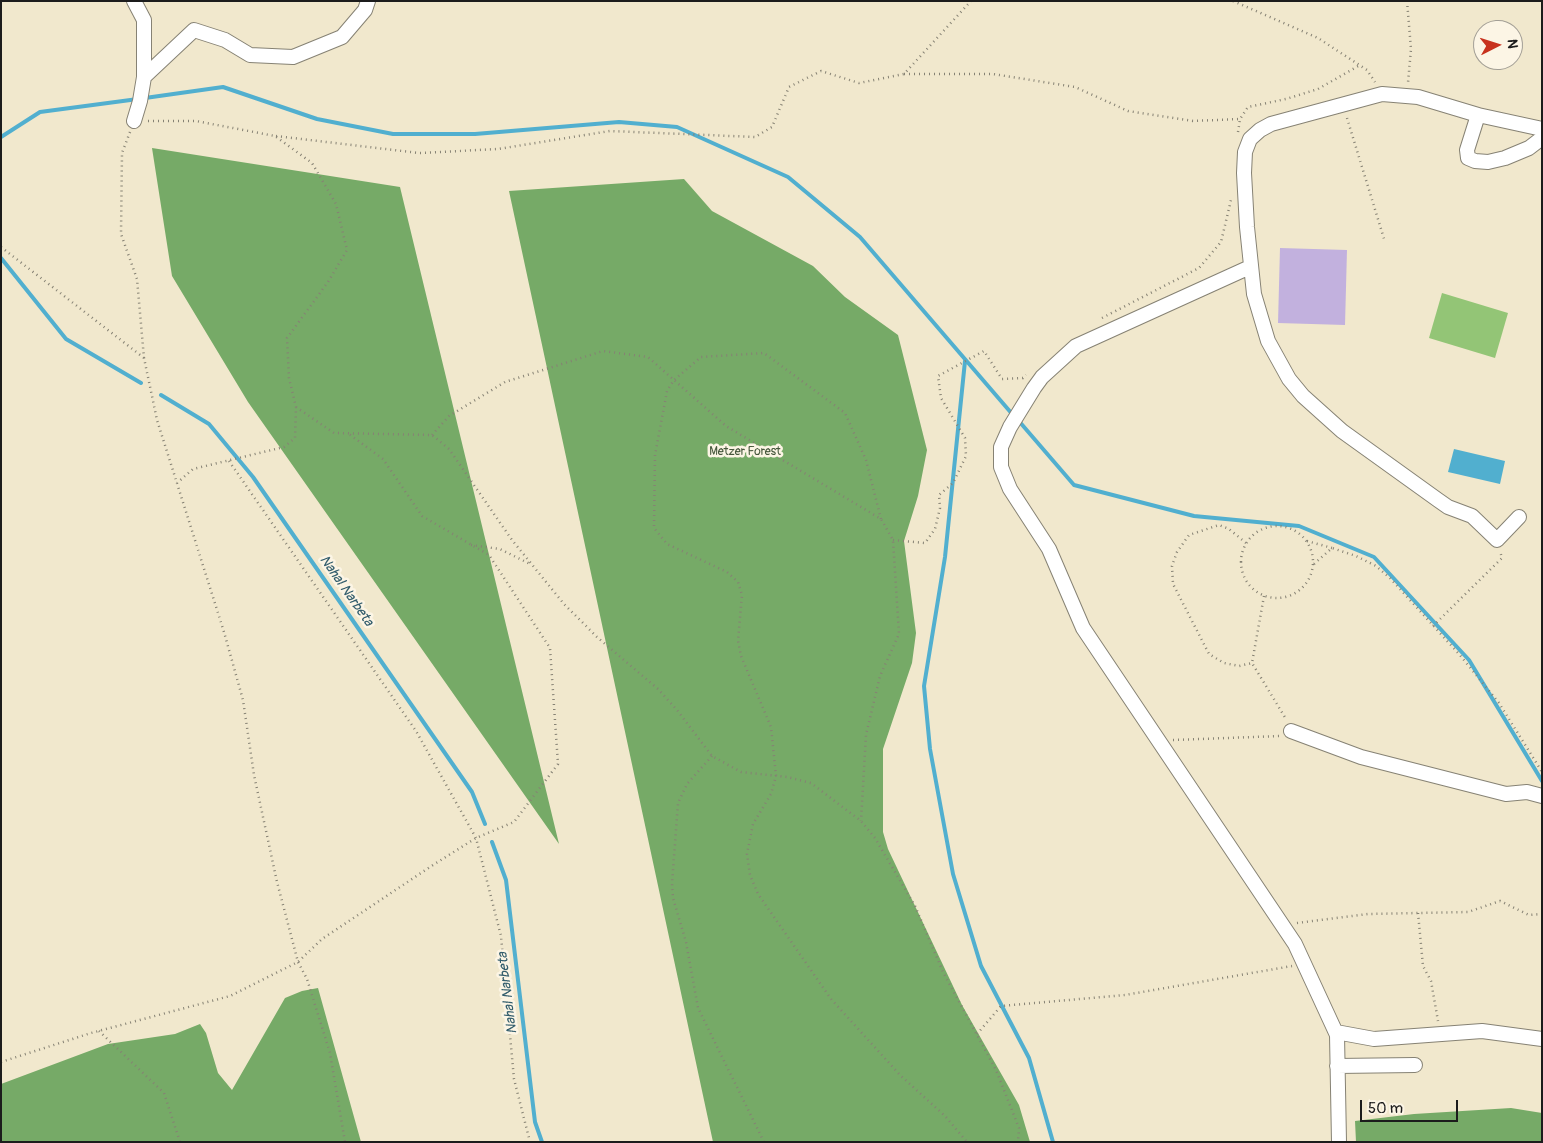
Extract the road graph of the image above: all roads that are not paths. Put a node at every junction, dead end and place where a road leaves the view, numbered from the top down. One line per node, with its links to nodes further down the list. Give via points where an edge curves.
1 (134, 1): 3 (street, via 144,20)
2 (368, 1): 3 (street, via 365,10 342,36 293,57 250,56 225,40 194,30)
3 (144, 77): 5 (street)
4 (1478, 115): 6 (street); 7 (street, via 1467,150 1468,158 1475,161 1505,158 1529,148); 8 (street, via 1407,95 1382,94 1271,124 1250,139 1245,152)
5 (134, 121)
6 (1542, 129)
7 (1542, 138)
8 (1250, 267): 9 (street, via 1268,341 1277,361 1303,396 1342,431 1448,507 1472,516 1497,540); 12 (street, via 1076,346 1038,383 1010,427 1001,447 1001,467 1010,489 1049,550 1083,628 1296,944)
9 (1520, 517)
10 (1291, 731): 11 (street, via 1380,762 1506,794 1527,792)
11 (1542, 796)
12 (1336, 1032): 13 (street, via 1374,1039 1482,1031); 15 (street)
13 (1542, 1039)
14 (1415, 1065): 15 (street)
15 (1337, 1066): 16 (street)
16 (1339, 1142)

